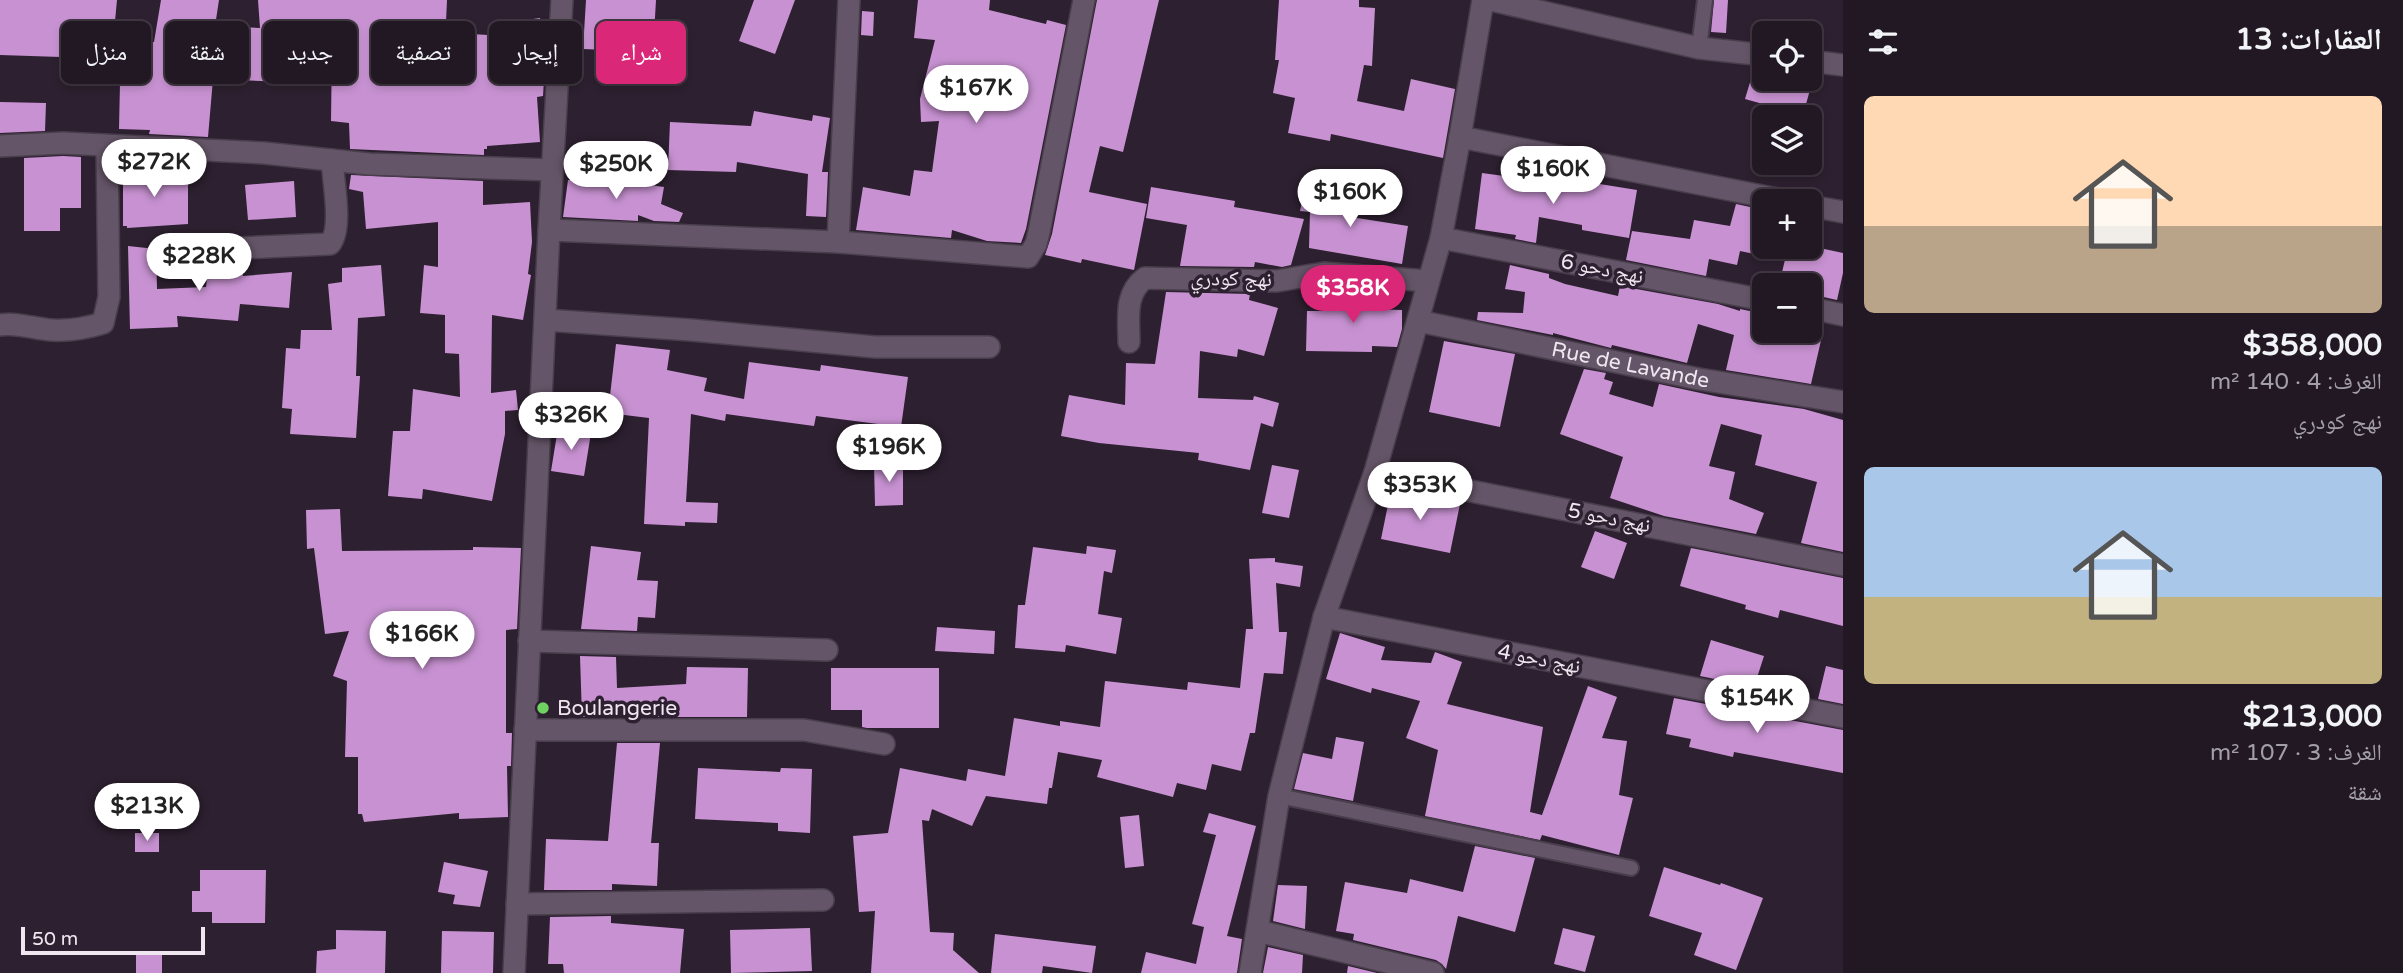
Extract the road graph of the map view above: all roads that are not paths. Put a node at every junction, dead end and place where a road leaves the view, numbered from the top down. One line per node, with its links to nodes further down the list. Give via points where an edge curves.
1 (562, 0): 15 (street)
2 (849, 0): 21 (street)
3 (1084, 0): 21 (street, via 1039,232 1028,257)
4 (1483, 0): 11 (street)
5 (1491, 0): 7 (street)
6 (1705, 0): 7 (lane)
7 (1699, 48): 8 (street)
8 (1752, 54)
9 (1822, 62): 10 (street)
10 (1843, 65)
11 (1460, 137): 16 (street); 20 (street)
12 (0, 146): 13 (street)
13 (107, 146): 14 (street); 29 (street, via 109,296 103,323 52,330)
14 (332, 160): 15 (street); 22 (street, via 336,217 330,244)
15 (552, 170): 19 (street)
16 (1752, 194)
17 (1822, 208): 18 (street)
18 (1843, 212)
19 (549, 230): 21 (street); 27 (street)
20 (1441, 238): 23 (street); 24 (street, نهج دحو 6)
21 (838, 242)
22 (172, 251)
23 (1428, 281): 28 (street); 30 (street, نهج كودري, via 1324,273 1277,281 1145,278 1135,286 1129,304)
24 (1752, 298)
25 (1822, 311): 26 (street)
26 (1843, 315)
27 (545, 320): 31 (street, via 875,347); 36 (street)
28 (1419, 321): 32 (street, Rue de Lavande, via 1699,379); 33 (street)
29 (0, 325)
30 (1129, 342)
31 (989, 347)
32 (1843, 402)
33 (1375, 472): 34 (street, نهج دحو 5); 35 (street)
34 (1843, 565)
35 (1324, 617): 38 (street, نهج دحو 4); 41 (street)
36 (530, 641): 37 (street); 39 (street)
37 (827, 650)
38 (1843, 717)
39 (525, 730): 40 (street, via 804,730); 44 (street)
40 (884, 744)
41 (1279, 796): 42 (lane); 45 (street)
42 (1631, 868)
43 (823, 900): 44 (street)
44 (517, 904): 46 (street)
45 (1258, 931): 47 (street); 48 (street)
46 (514, 973)
47 (1250, 973)
48 (1433, 973)

